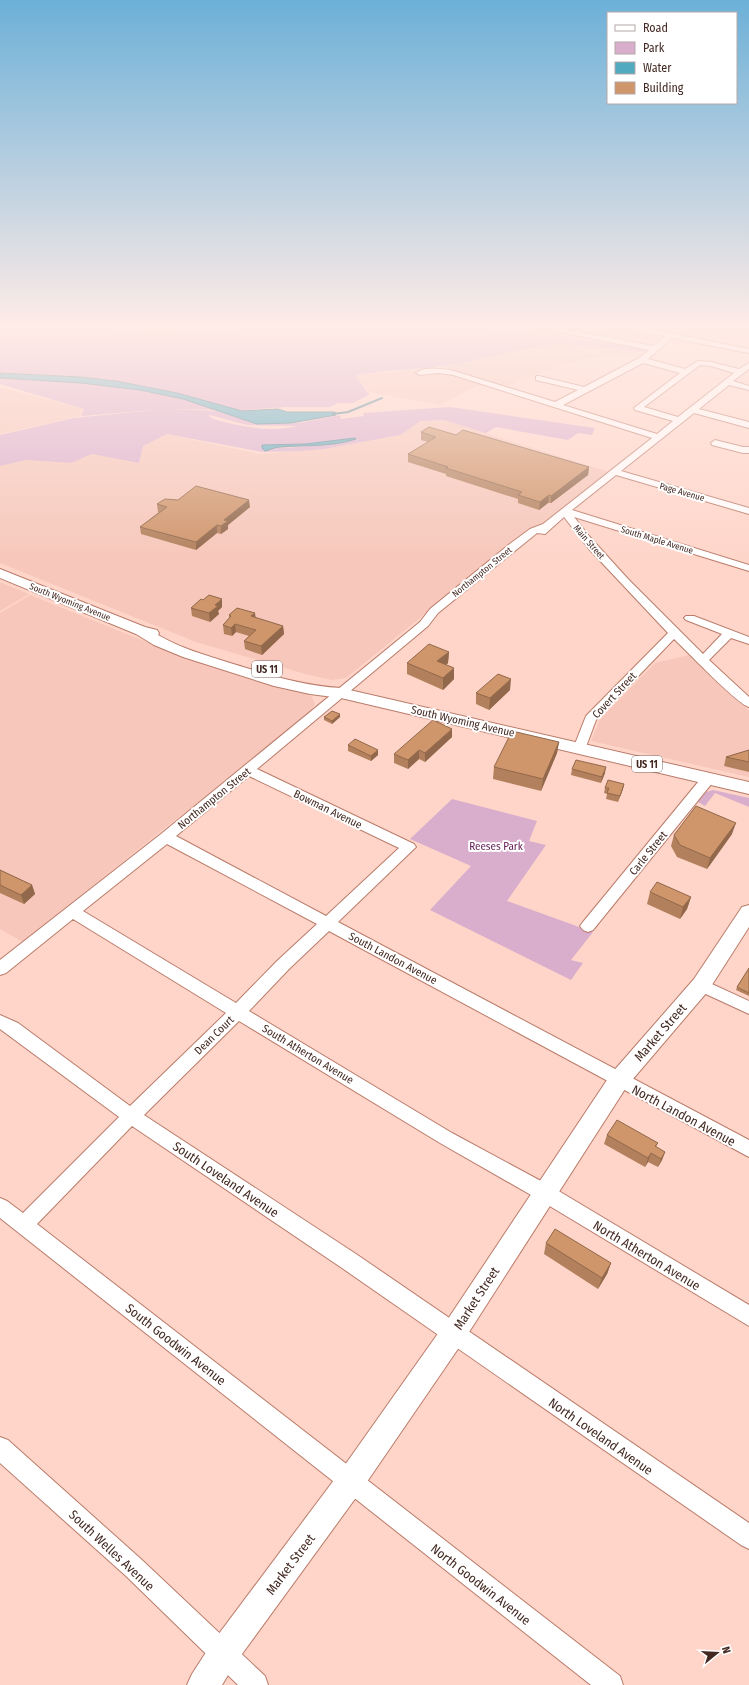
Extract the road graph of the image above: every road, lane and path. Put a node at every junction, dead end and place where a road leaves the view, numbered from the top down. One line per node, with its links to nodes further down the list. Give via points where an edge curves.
1 (558, 406): 7 (street)
2 (641, 406): 5 (street, via 638,408)
3 (699, 406): 4 (street)
4 (694, 410): 5 (street); 6 (street)
5 (680, 420): 7 (street)
6 (749, 425)
7 (658, 437): 10 (street)
8 (714, 443): 9 (street)
9 (749, 450)
10 (614, 472): 11 (street); 12 (street, Page Avenue)
11 (565, 511): 13 (street, South Maple Avenue); 16 (street, Main Street, via 580,533); 22 (street, Northampton Street, via 442,614 424,624)
12 (749, 511)
13 (749, 568)
14 (0, 573): 22 (main road, South Wyoming Avenue / US 11, via 141,631 154,641 240,670 322,692)
15 (690, 618): 17 (street)
16 (674, 633): 19 (street, Covert Street); 20 (street, Main Street)
17 (729, 634): 18 (street); 21 (street)
18 (749, 641)
19 (659, 648): 20 (street); 24 (street, Covert Street, via 590,719)
20 (691, 649): 21 (street, Main Street)
21 (703, 660): 23 (street, Main Street)
22 (341, 693): 24 (main road, South Wyoming Avenue / US 11); 25 (street, Northampton Street)
23 (749, 703)
24 (579, 749): 26 (main road, South Wyoming Avenue / US 11)
25 (248, 770): 28 (street, Northampton Street); 29 (street, Bowman Avenue)
26 (708, 779): 27 (main road, South Wyoming Avenue / US 11); 33 (street, Carle Street)
27 (749, 788)
28 (166, 837): 30 (street, Northampton Street); 32 (street, South Landon Avenue)
29 (409, 847): 32 (street, Dean Court)
30 (72, 912): 34 (street, Northampton Street); 37 (street, South Atherton Avenue)
31 (749, 912): 35 (main road, Market Street)
32 (328, 923): 37 (street, Dean Court); 39 (street, South Landon Avenue)
33 (588, 926)
34 (0, 970)
35 (701, 985): 36 (street); 39 (main road, Market Street)
36 (749, 1008)
37 (238, 1012): 40 (street, Dean Court); 42 (street, South Atherton Avenue, via 446,1138)
38 (0, 1021): 40 (street, South Loveland Avenue)
39 (619, 1080): 41 (street, North Landon Avenue); 42 (main road, Market Street)
40 (131, 1116): 44 (street, Dean Court); 46 (street, South Loveland Avenue, via 349,1261)
41 (749, 1149)
42 (545, 1193): 45 (street, North Atherton Avenue); 46 (main road, Market Street)
43 (0, 1207): 44 (street, South Goodwin Avenue)
44 (23, 1226): 48 (street, South Goodwin Avenue)
45 (749, 1316)
46 (453, 1334): 48 (main road, Market Street); 49 (street, North Loveland Avenue)
47 (0, 1448): 50 (street, South Welles Avenue, via 134,1568)
48 (350, 1482): 50 (main road, Market Street); 53 (street, North Goodwin Avenue)
49 (749, 1538)
50 (224, 1654): 51 (main road, Market Street); 52 (street, South Welles Avenue)
51 (203, 1685)
52 (256, 1685)
53 (611, 1685)

